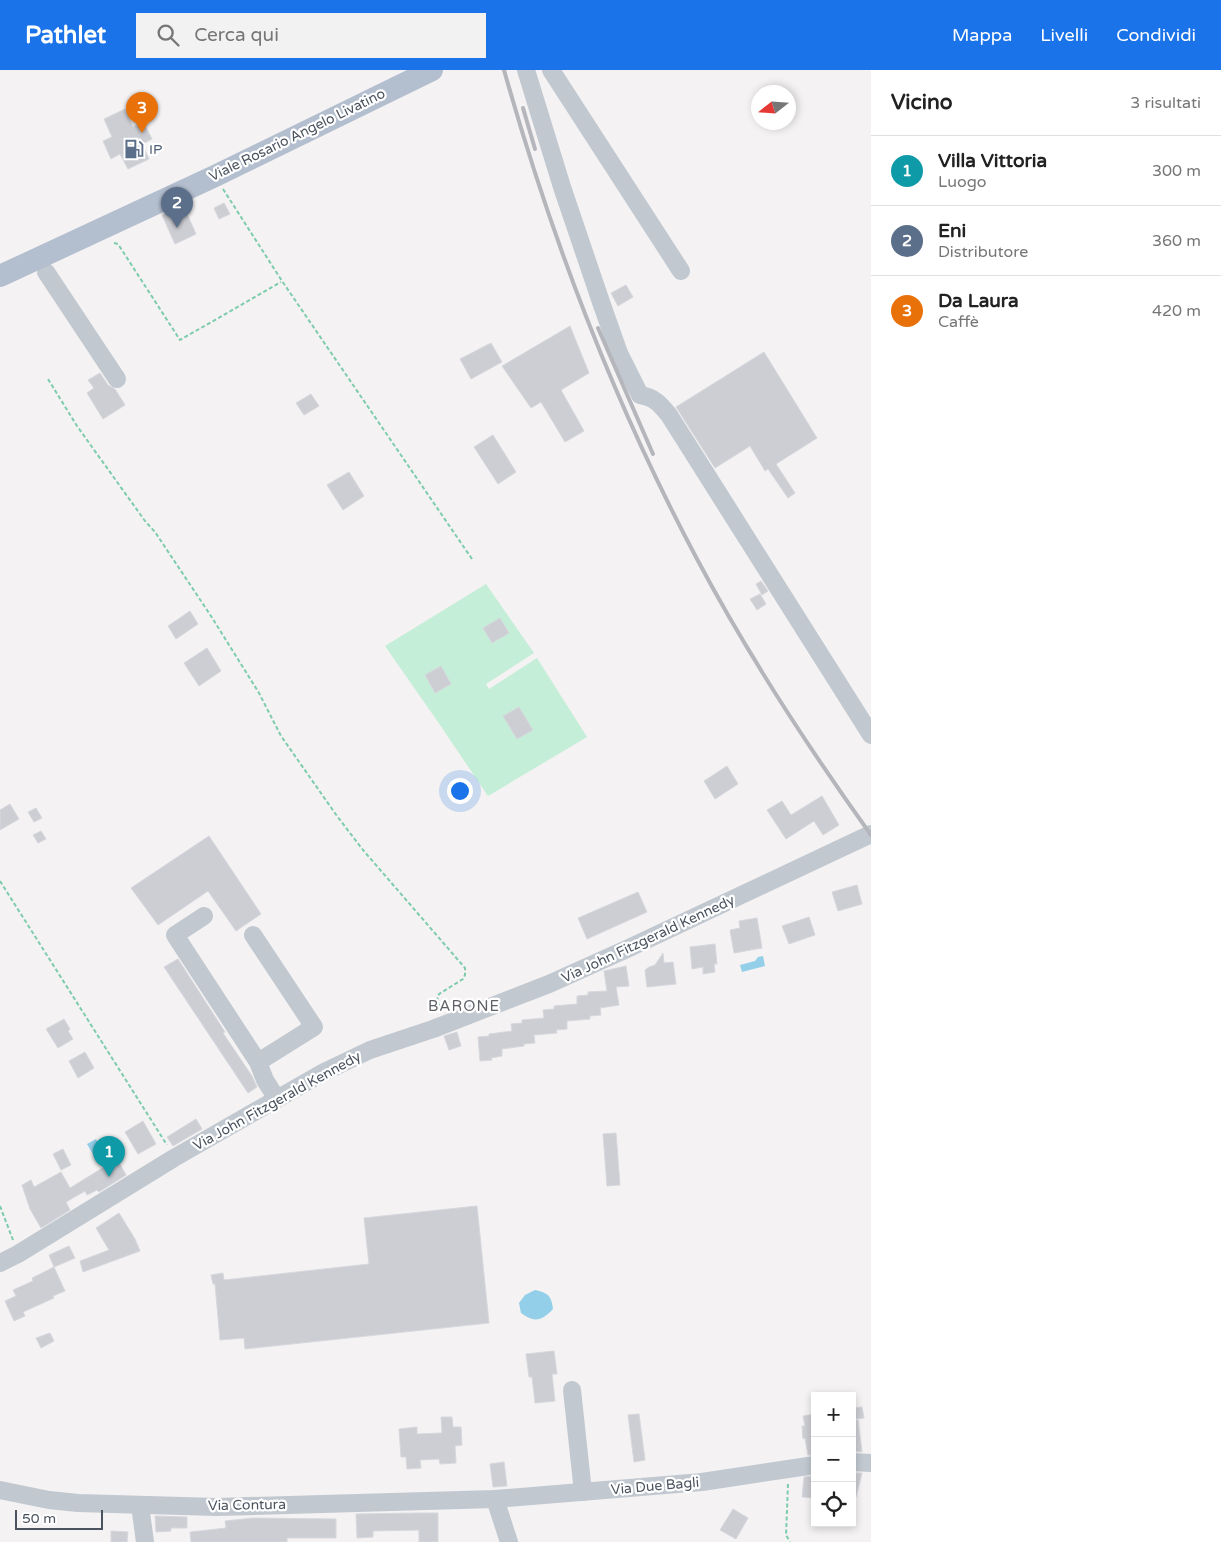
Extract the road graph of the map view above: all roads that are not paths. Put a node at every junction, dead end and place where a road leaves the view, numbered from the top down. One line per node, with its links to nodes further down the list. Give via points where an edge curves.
1 (400, 70): 5 (main road, Viale Rosario Angelo Livatino)
2 (432, 70): 8 (main road, Viale Rosario Angelo Livatino)
3 (526, 70): 10 (street, via 602,305 619,353 640,394 651,397 668,415)
4 (551, 70): 7 (street)
5 (0, 262)
6 (46, 272): 9 (street)
7 (681, 272)
8 (0, 276)
9 (117, 379)
10 (871, 735)
11 (871, 834): 15 (street, Via John Fitzgerald Kennedy, via 549,984 370,1050)
12 (204, 916): 14 (street, via 175,935)
13 (253, 935): 14 (street, via 314,1027)
14 (258, 1062): 15 (street)
15 (277, 1099): 16 (street, Via John Fitzgerald Kennedy)
16 (0, 1263)
17 (572, 1390): 22 (street)
18 (856, 1462): 19 (street)
19 (871, 1463)
20 (811, 1466): 22 (street, Via Due Bagli, via 702,1482)
21 (0, 1490): 24 (street, Via Contura, via 49,1500)
22 (583, 1492): 23 (street, Via Due Bagli)
23 (495, 1499): 24 (street, Via Contura, via 216,1507); 26 (street)
24 (140, 1505): 25 (street)
25 (145, 1542)
26 (509, 1542)

